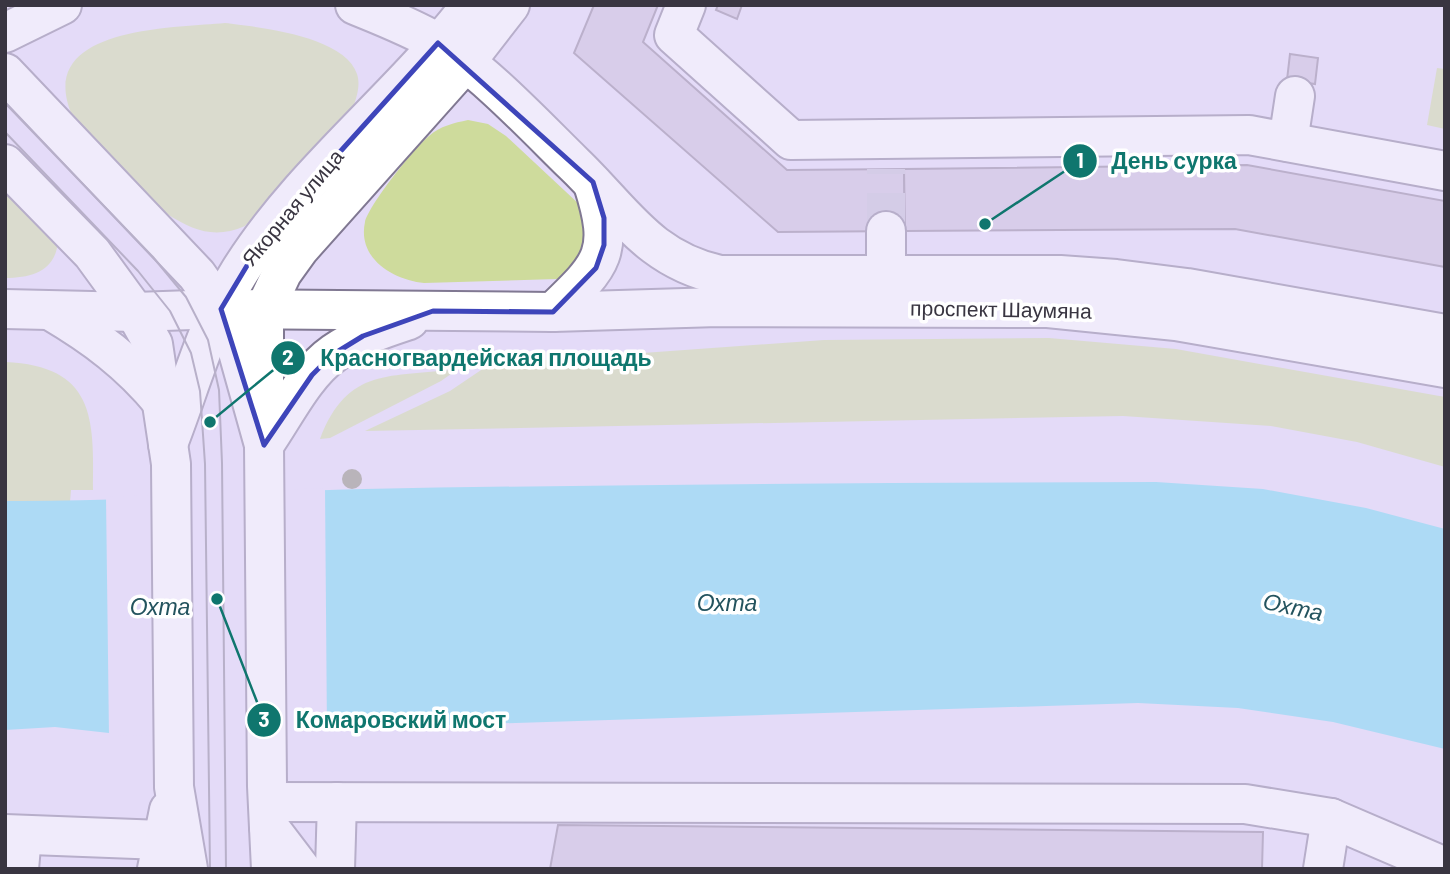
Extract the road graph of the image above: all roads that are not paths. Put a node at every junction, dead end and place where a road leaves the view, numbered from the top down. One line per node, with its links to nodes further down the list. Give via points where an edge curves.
1 (62, 5): 6 (street)
2 (355, 5): 7 (street, проспект Шаумяна)
3 (471, 5): 7 (street, Якорная улица)
4 (510, 5): 7 (street, Якорная улица)
5 (678, 8): 10 (street, via 674,35 791,140 886,154 1249,135)
6 (5, 33)
7 (451, 53): 13 (street, проспект Шаумяна); 17 (street, Якорная улица, via 266,234 239,272); 19 (street, Якорная улица, via 300,247)
8 (5, 73): 17 (street, via 175,249)
9 (1295, 96): 10 (street)
10 (1287, 142): 12 (street)
11 (5, 164): 21 (street, via 92,253)
12 (1445, 171)
13 (593, 182): 15 (street, проспект Шаумяна, via 649,242 691,269 720,275); 22 (street, via 604,218 604,245 596,268)
14 (886, 231): 15 (street)
15 (886, 274): 23 (street, проспект Шаумяна, via 1116,279)
16 (5, 309): 18 (street, проспект Шаумяна)
17 (221, 309): 19 (street, проспект Шаумяна); 21 (street, проспект Шаумяна); 26 (street, Якорная улица); 27 (street, via 236,345)
18 (49, 310): 21 (street, проспект Шаумяна); 25 (street, via 112,350)
19 (264, 311): 20 (street, проспект Шаумяна); 27 (street, Якорная улица)
20 (433, 311): 22 (street, проспект Шаумяна); 27 (street, via 363,336 332,355 312,375)
21 (135, 312): 25 (street, via 153,344)
22 (553, 312): 24 (street, проспект Шаумяна, via 718,307 1084,310 1176,321)
23 (1445, 334)
24 (1445, 368)
25 (162, 402): 26 (street)
26 (169, 454): 28 (street)
27 (264, 454): 30 (street)
28 (174, 787): 33 (street); 35 (street)
29 (337, 802): 30 (street); 31 (street, via 1245,804); 38 (street)
30 (268, 805): 36 (street); 37 (street)
31 (1331, 818): 34 (street); 39 (street)
32 (15, 846): 33 (street)
33 (160, 854)
34 (1445, 867)
35 (188, 869)
36 (271, 869)
37 (301, 869)
38 (335, 869)
39 (1324, 869)

